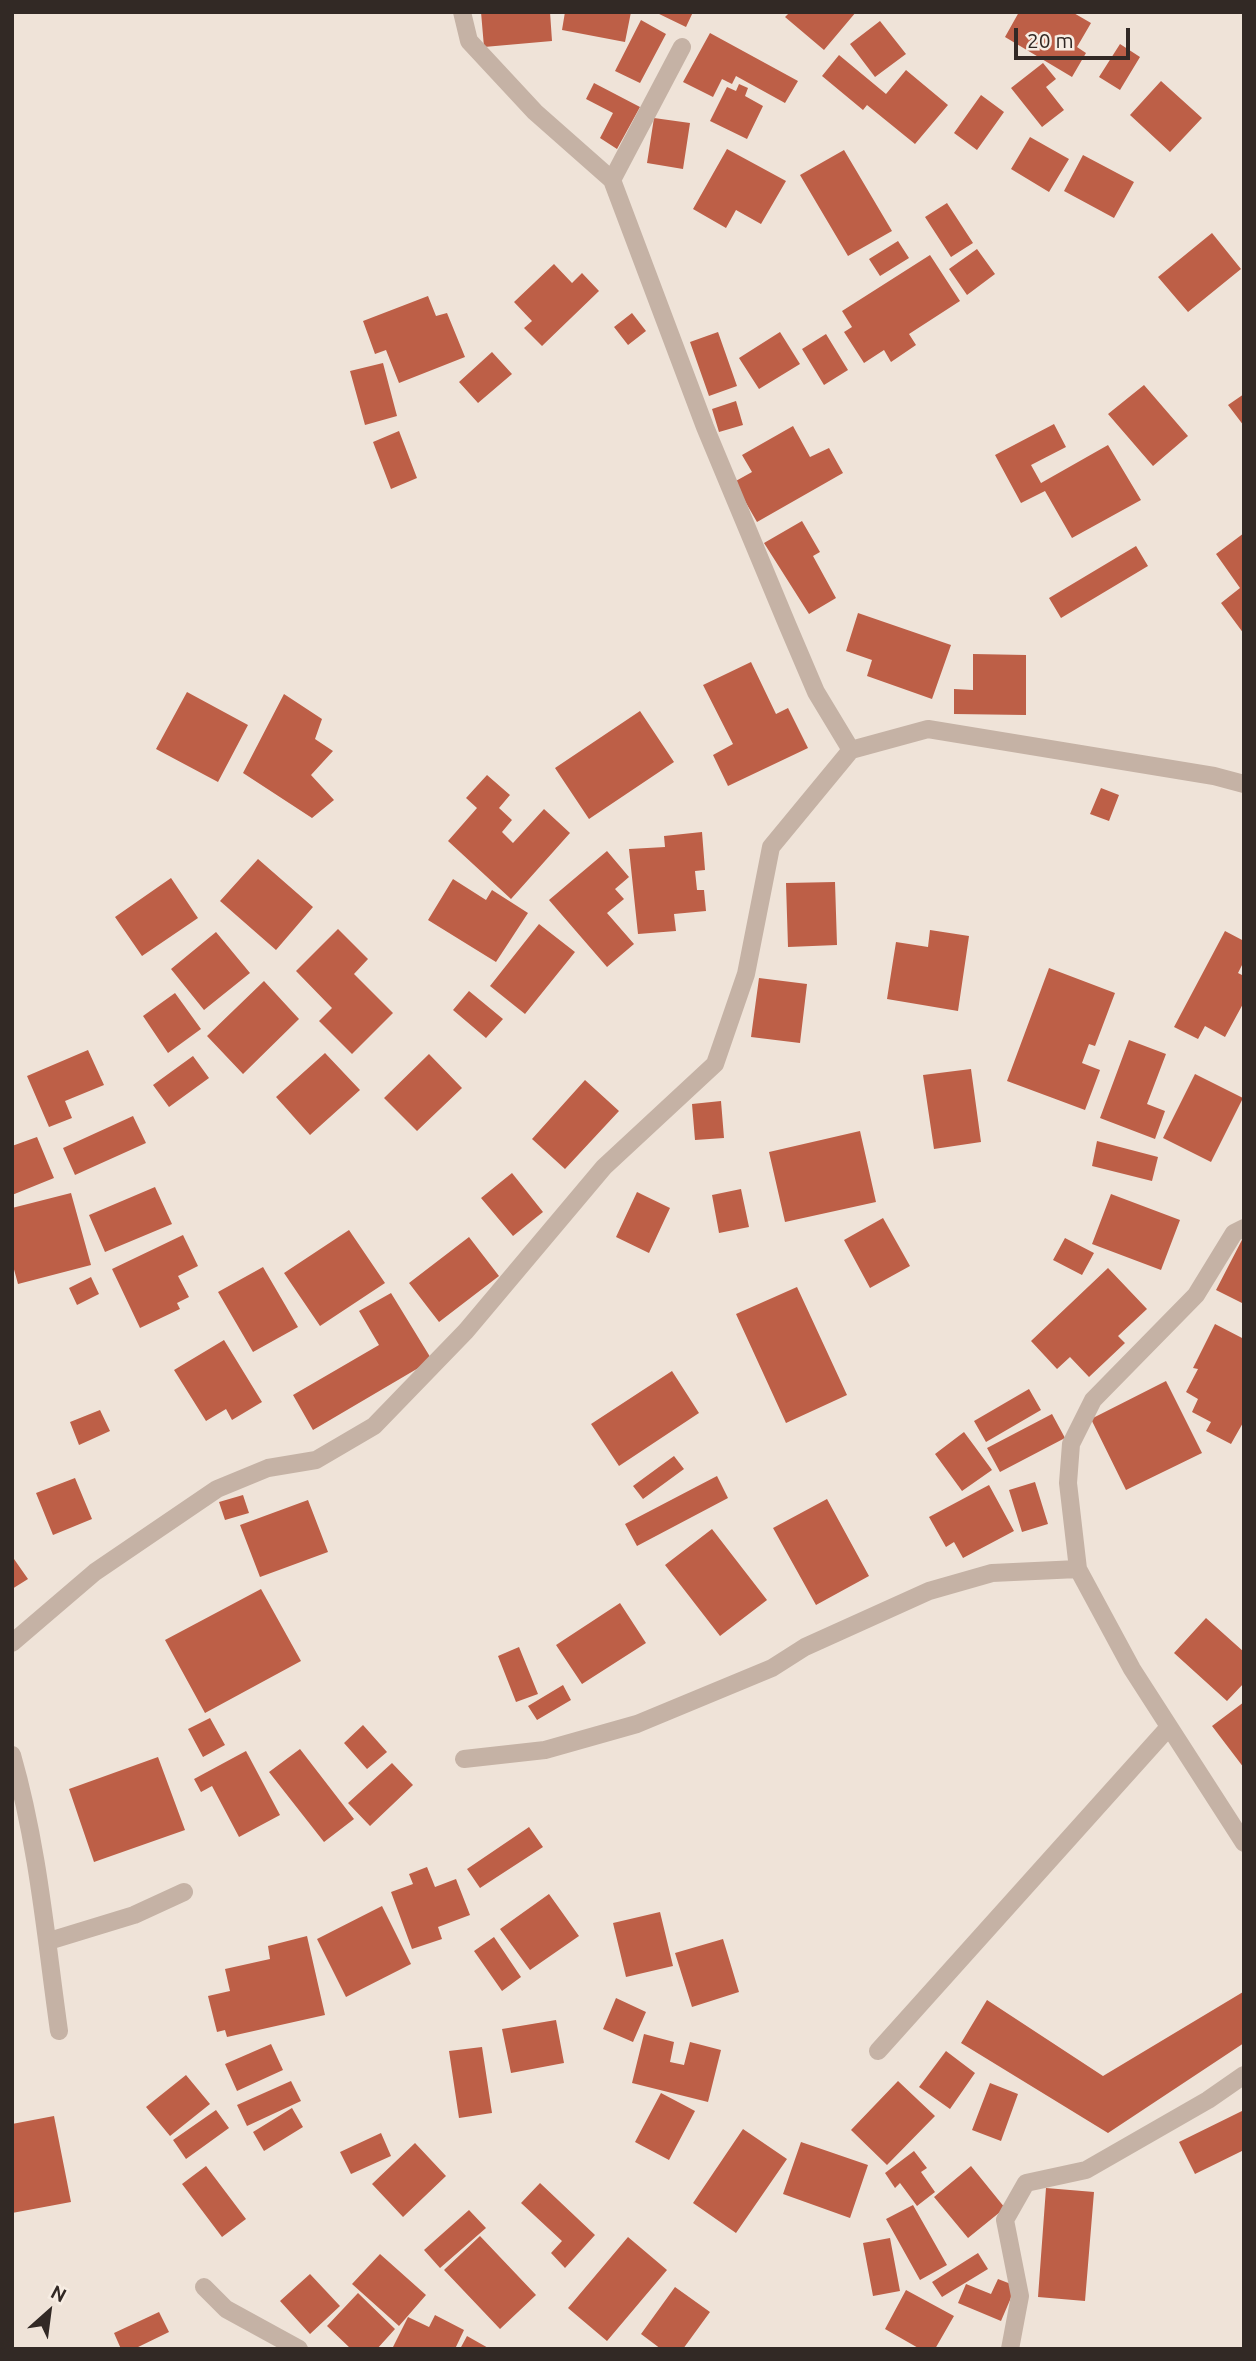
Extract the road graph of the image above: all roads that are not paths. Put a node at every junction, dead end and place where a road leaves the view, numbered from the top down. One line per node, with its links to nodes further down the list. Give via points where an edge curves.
1 (463, 12): 3 (street, via 469,41 535,112)
2 (682, 47): 3 (street)
3 (612, 180): 4 (street, via 705,427 787,624 816,692)
4 (851, 750): 5 (street, via 928,729); 8 (street, via 771,847 746,974 716,1064 604,1167 466,1331 374,1426 316,1460 268,1468 217,1489 95,1572)
5 (1244, 784)
6 (1244, 1228): 7 (street, via 1234,1233 1196,1295 1093,1400 1071,1444 1068,1483)
7 (1078, 1569): 9 (street); 11 (street, via 992,1573 929,1591 805,1647 772,1668 637,1724 545,1750)
8 (12, 1643)
9 (1169, 1727): 12 (street); 16 (street)
10 (12, 1755): 14 (street)
11 (464, 1759)
12 (1244, 1843)
13 (184, 1892): 14 (street, via 134,1915)
14 (49, 1941): 15 (street)
15 (59, 2031)
16 (878, 2051)
17 (1244, 2075): 20 (street, via 1086,2170 1026,2183 1005,2220 1020,2296)
18 (204, 2287): 19 (street, via 226,2309)
19 (299, 2349)
20 (1010, 2349)

